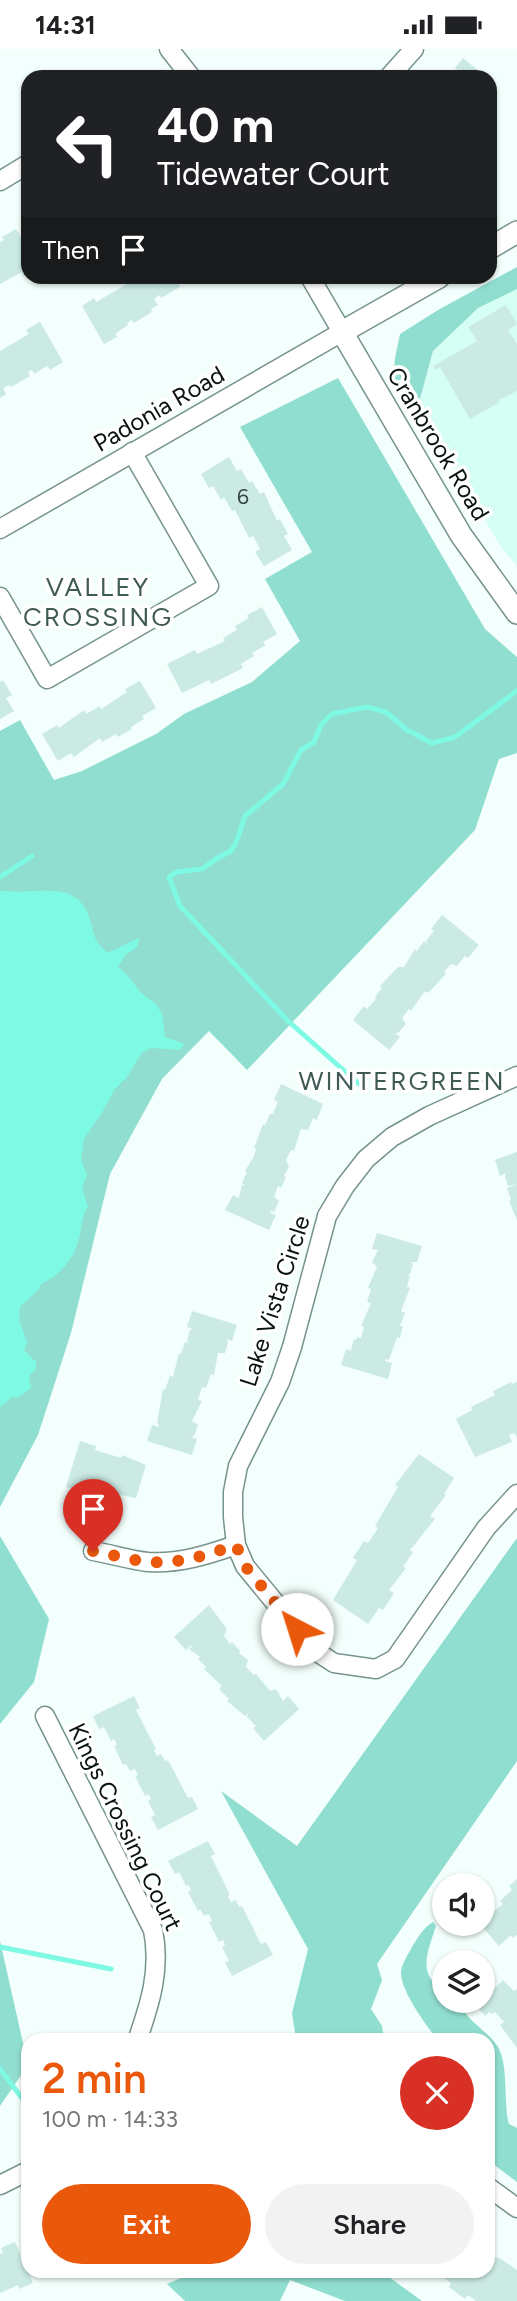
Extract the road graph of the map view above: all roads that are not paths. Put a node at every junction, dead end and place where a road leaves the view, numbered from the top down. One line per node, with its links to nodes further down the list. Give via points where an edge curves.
1 (169, 49): 3 (street)
2 (414, 49): 4 (street)
3 (182, 70)
4 (395, 70)
5 (21, 168): 6 (street)
6 (0, 181)
7 (517, 232): 8 (street)
8 (497, 244)
9 (314, 284): 11 (street)
10 (427, 284): 11 (street)
11 (342, 332): 12 (street, Padonia Road); 15 (street, Cranbrook Road, via 461,535)
12 (132, 452): 13 (street, Padonia Road); 14 (street, via 209,586 47,679)
13 (0, 529)
14 (0, 597)
15 (517, 613)
16 (517, 1076): 18 (street, Lake Vista Circle, via 392,1136 366,1159 327,1216 280,1382 238,1466 233,1505)
17 (517, 1494): 18 (street, Lake Vista Circle, via 486,1528 395,1660 376,1669 334,1663 314,1650 245,1566)
18 (236, 1545): 19 (street, via 176,1561 148,1562)
19 (93, 1551)
20 (45, 1716): 21 (street, Kings Crossing Court, via 153,1930 156,1975)
21 (138, 2033)
22 (21, 2175): 23 (street)
23 (0, 2185)
24 (495, 2192): 25 (street)
25 (517, 2208)

